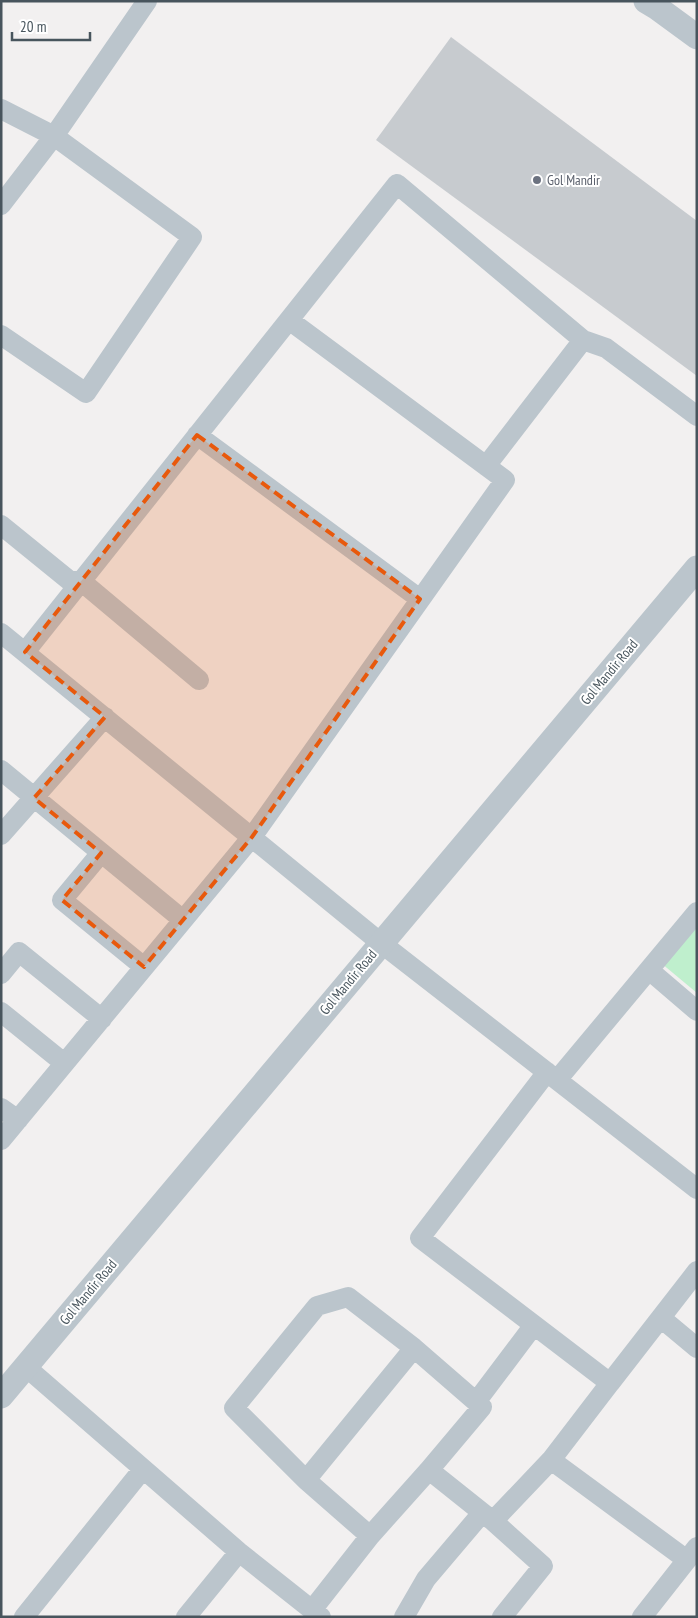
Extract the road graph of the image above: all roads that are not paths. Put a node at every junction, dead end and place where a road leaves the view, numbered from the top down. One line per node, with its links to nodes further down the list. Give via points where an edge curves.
1 (147, 1): 5 (street)
2 (646, 1): 3 (street)
3 (697, 38)
4 (1, 109): 5 (street)
5 (54, 136): 6 (street); 8 (street, via 192,237 86,393)
6 (1, 205)
7 (289, 320): 9 (street, via 397,184); 11 (street); 12 (street)
8 (1, 335)
9 (584, 340): 10 (street, via 606,348); 12 (street)
10 (697, 416)
11 (197, 436): 15 (street); 16 (street)
12 (486, 466): 16 (street, via 504,480)
13 (1, 524): 15 (street, via 70,581)
14 (697, 568): 28 (street, Gol Mandir Road)
15 (81, 582): 18 (street); 19 (street)
16 (420, 599): 24 (street)
17 (1, 632): 18 (street)
18 (25, 652): 20 (street)
19 (199, 680)
20 (105, 717): 22 (street); 24 (street)
21 (1, 770): 22 (street)
22 (34, 798): 23 (street); 25 (street)
23 (1, 835)
24 (252, 837): 27 (street); 28 (street)
25 (101, 852): 27 (street); 29 (street, via 62,900)
26 (697, 912): 30 (street)
27 (183, 920): 29 (street)
28 (381, 943): 36 (street); 46 (street, Gol Mandir Road)
29 (144, 967): 34 (street)
30 (649, 970): 32 (street); 36 (street)
31 (1, 974): 34 (street, via 19,952)
32 (697, 1011)
33 (1, 1012): 35 (street)
34 (102, 1019): 35 (street)
35 (64, 1063): 38 (street)
36 (552, 1076): 40 (street); 43 (street, via 420,1238)
37 (1, 1108): 38 (street)
38 (18, 1120): 39 (street)
39 (1, 1140)
40 (697, 1189)
41 (697, 1271): 42 (street)
42 (661, 1318): 45 (street); 47 (street)
43 (534, 1325): 47 (street); 49 (street)
44 (414, 1348): 49 (street); 53 (street); 53 (street, via 348,1297 317,1306 234,1408)
45 (697, 1348)
46 (26, 1367): 48 (street, Gol Mandir Road); 51 (street)
47 (610, 1384): 50 (street)
48 (1, 1396)
49 (476, 1402): 52 (street, via 482,1408)
50 (551, 1460): 54 (street); 57 (street)
51 (143, 1469): 56 (street); 59 (street)
52 (429, 1470): 54 (street); 55 (street)
53 (306, 1480): 55 (street)
54 (493, 1521): 61 (street, via 482,1513 426,1579); 62 (street, via 543,1566)
55 (370, 1536): 58 (street)
56 (239, 1552): 58 (street); 60 (street)
57 (692, 1553): 63 (street)
58 (316, 1614)
59 (24, 1617)
60 (186, 1617)
61 (404, 1617)
62 (502, 1617)
63 (642, 1617)

